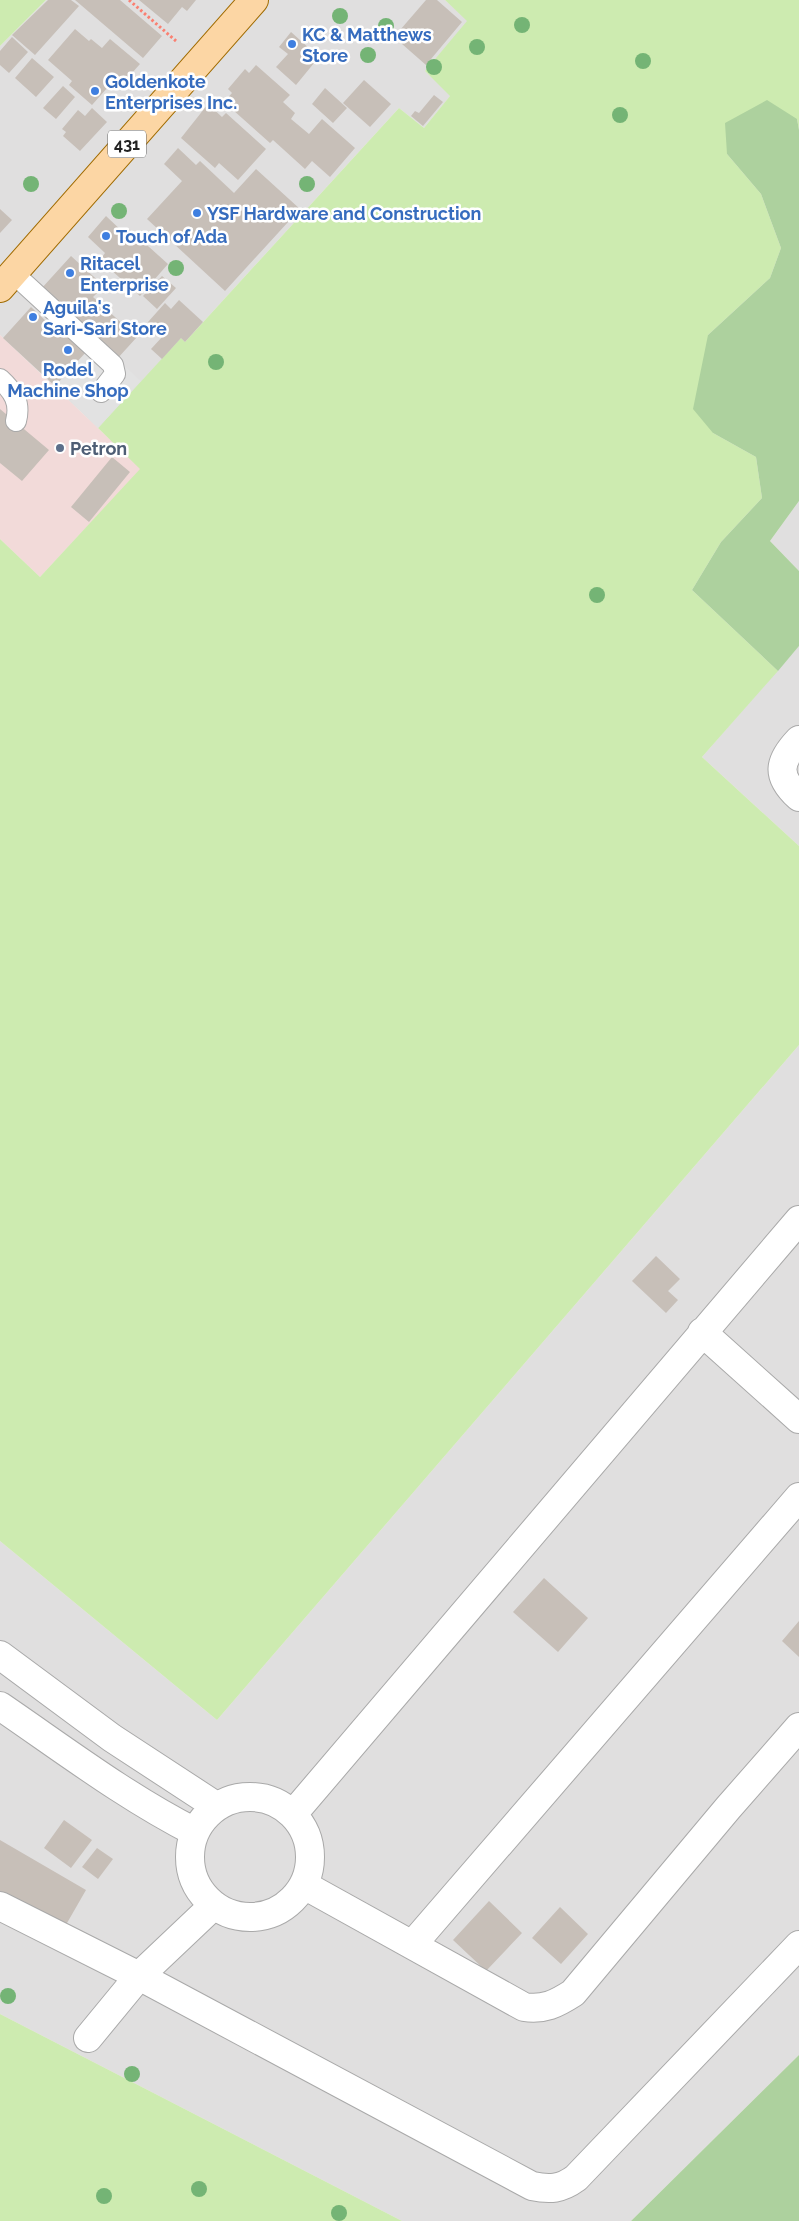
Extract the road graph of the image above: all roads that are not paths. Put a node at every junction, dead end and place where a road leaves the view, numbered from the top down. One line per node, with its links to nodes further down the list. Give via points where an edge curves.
1 (254, 0): 2 (main road, 431)
2 (6, 281): 4 (lane, via 113,365 116,374)
3 (0, 379): 5 (lane, via 10,388 18,404)
4 (101, 392)
5 (16, 421)
6 (799, 740): 7 (street, via 783,760 782,772 790,790)
7 (799, 798)
8 (799, 1220): 9 (street)
9 (702, 1332): 10 (street); 16 (street)
10 (799, 1419)
11 (799, 1497): 21 (street)
12 (0, 1655): 15 (street, via 112,1738)
13 (0, 1706): 17 (street, via 128,1793)
14 (799, 1727): 21 (street, via 573,1993 553,2005 524,2007)
15 (216, 1806): 16 (street, via 248,1796 280,1804); 17 (street, via 203,1818)
16 (293, 1814): 18 (street, via 306,1834 311,1855)
17 (195, 1832): 19 (street, via 190,1848 194,1880)
18 (304, 1885): 19 (street, via 280,1910 264,1916 229,1914); 21 (street)
19 (214, 1905): 23 (street)
20 (0, 1906): 23 (street)
21 (413, 1944)
22 (799, 1945): 23 (street, via 576,2178 554,2188 532,2186)
23 (139, 1976): 24 (street)
24 (88, 2038)

